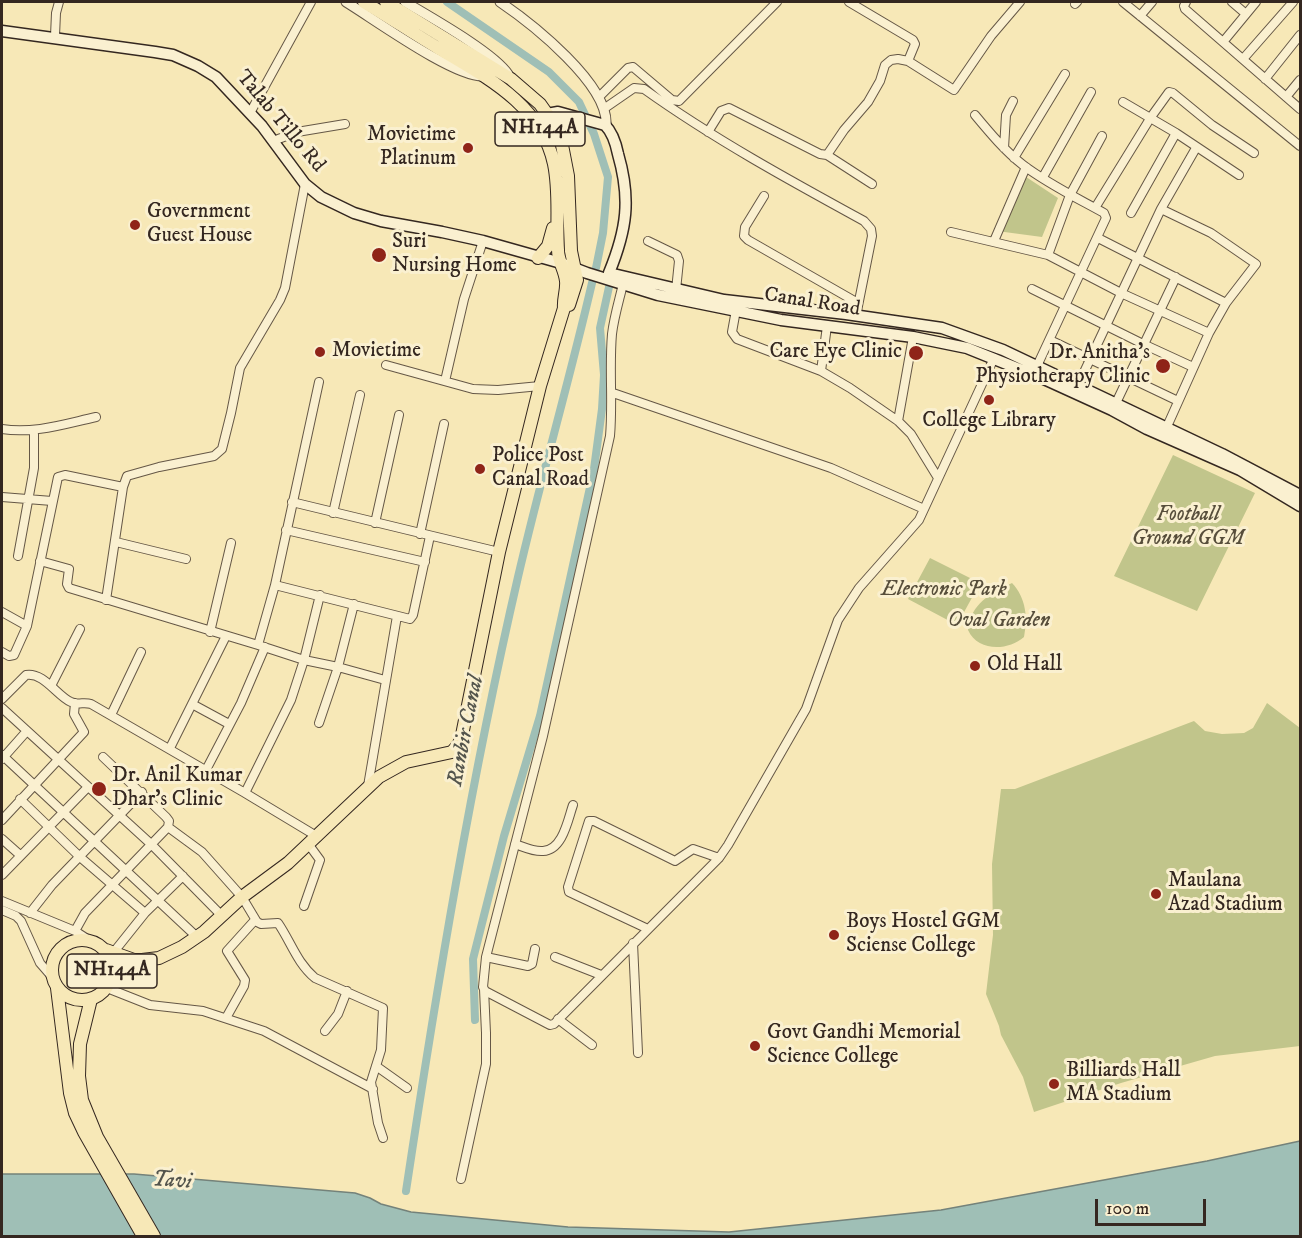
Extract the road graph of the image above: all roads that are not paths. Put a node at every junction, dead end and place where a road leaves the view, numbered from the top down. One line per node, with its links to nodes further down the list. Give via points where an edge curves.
1 (59, 2): 21 (street)
2 (310, 2): 38 (street)
3 (346, 2): 27 (street, via 447,64 468,75)
4 (364, 2): 22 (highway, NH144A)
5 (386, 2): 22 (highway, NH144A)
6 (405, 2): 28 (street, via 492,58)
7 (500, 2): 32 (street, via 572,62)
8 (777, 2): 32 (street, via 679,101 672,100 633,67)
9 (1020, 2): 25 (street, via 954,90)
10 (1123, 2): 18 (street)
11 (1152, 2): 18 (street)
12 (1186, 2): 23 (street, via 1185,9)
13 (1232, 2): 17 (street)
14 (1256, 2): 17 (street)
15 (1293, 2): 24 (street)
16 (854, 3): 25 (street, via 913,40)
17 (1246, 14): 23 (street)
18 (1140, 16): 48 (street)
19 (2, 31): 21 (main road, Talab Tillo Rd)
20 (1300, 35): 29 (street)
21 (55, 36): 38 (main road, Talab Tillo Rd, via 173,55 216,77)
22 (438, 42): 27 (highway, NH144A); 28 (highway, NH144A)
23 (1223, 42): 24 (street)
24 (1243, 59): 29 (street)
25 (908, 62): 52 (street, via 895,59 885,65 868,102)
26 (1065, 74): 53 (street)
27 (484, 76): 63 (highway, NH144A, via 518,101 543,133 554,166)
28 (511, 79): 39 (highway, NH144A)
29 (1264, 79): 33 (street)
30 (1300, 80): 33 (street)
31 (1091, 92): 56 (street)
32 (599, 97): 36 (street)
33 (1286, 97): 37 (street)
34 (1013, 101): 49 (street, via 1007,111)
35 (1123, 102): 41 (street)
36 (605, 108): 43 (street); 44 (street, via 630,90 644,89)
37 (1300, 109)
38 (250, 113): 47 (main road, Talab Tillo Rd)
39 (547, 114): 43 (main road, via 558,112); 73 (highway, NH144A, via 566,158)
40 (975, 115): 49 (street)
41 (1151, 117): 45 (street); 51 (street, via 1167,93 1171,93); 61 (street)
42 (345, 124): 47 (street, via 297,132)
43 (601, 124): 78 (main road, Canal Road, via 616,144 627,192 621,244 609,273)
44 (708, 132): 52 (street, via 721,111 729,108); 80 (street, via 864,221 872,236)
45 (1176, 133): 50 (street); 64 (street)
46 (1102, 136): 59 (street)
47 (273, 141): 57 (main road, Talab Tillo Rd)
48 (1300, 146)
49 (1004, 148): 53 (street)
50 (1196, 148): 55 (street); 62 (street)
51 (1254, 153)
52 (827, 155): 58 (street)
53 (1014, 158): 54 (street)
54 (1026, 167): 56 (street); 68 (street)
55 (1239, 175)
56 (1043, 177): 59 (street)
57 (305, 184): 69 (main road, Talab Tillo Rd, via 321,197 354,213); 115 (street, via 285,288 242,362 224,445 214,456 134,473)
58 (872, 184)
59 (1070, 195): 61 (street); 70 (street)
60 (764, 196): 80 (street, via 745,227 744,236)
61 (1095, 208): 66 (street, via 1106,218)
62 (1161, 209): 72 (street); 81 (street, via 1211,233 1256,264)
63 (558, 213): 71 (highway, via 548,246); 73 (highway, NH144A, via 558,250)
64 (1131, 213)
65 (951, 232): 68 (street)
66 (1098, 238): 72 (street); 74 (street)
67 (648, 241): 78 (street, via 677,255)
68 (994, 241): 70 (street)
69 (483, 242): 71 (main road, Talab Tillo Rd); 99 (street, via 464,299)
70 (1048, 255): 74 (street)
71 (538, 258): 73 (main road, Talab Tillo Rd)
72 (1138, 259): 75 (street); 79 (street)
73 (570, 265): 76 (main road, Canal Road); 102 (highway, NH144A, via 564,308)
74 (1081, 273): 79 (street); 82 (street)
75 (1176, 277): 81 (street); 84 (street)
76 (623, 284): 83 (main road, Canal Road); 103 (street, via 612,337)
77 (1032, 288): 82 (street)
78 (676, 290): 85 (main road, Canal Road, via 724,300)
79 (1121, 293): 84 (street); 87 (street)
80 (858, 303): 85 (street)
81 (1226, 303): 88 (street)
82 (1066, 306): 87 (street); 90 (street)
83 (736, 310): 86 (main road, Canal Road); 97 (street, via 732,332 737,339)
84 (1159, 311): 88 (street); 91 (street)
85 (856, 316): 95 (main road, Canal Road, via 952,331)
86 (827, 326): 89 (main road, Canal Road); 97 (street)
87 (1106, 326): 91 (street); 93 (street)
88 (1209, 333): 96 (street)
89 (913, 337): 92 (main road, Canal Road, via 953,344); 109 (street)
90 (1050, 340): 93 (street); 95 (street)
91 (1143, 344): 96 (street); 98 (street)
92 (994, 358): 113 (main road, Canal Road); 114 (street)
93 (1090, 358): 98 (street); 101 (street)
94 (386, 365): 99 (street)
95 (1037, 366): 101 (main road, Canal Road)
96 (1193, 367): 105 (street)
97 (821, 371): 109 (street)
98 (1128, 376): 105 (street); 106 (street)
99 (445, 381): 102 (street, via 484,390)
100 (319, 382): 120 (street)
101 (1078, 385): 106 (main road, Canal Road)
102 (540, 386): 130 (highway, NH144A)
103 (613, 393): 122 (street, via 831,468); 179 (street, via 610,436)
104 (360, 395): 123 (street)
105 (1178, 401): 113 (street)
106 (1116, 403): 113 (main road, Canal Road)
107 (399, 415): 124 (street)
108 (96, 417): 112 (street)
109 (898, 421): 114 (street, via 911,434)
110 (444, 424): 126 (street)
111 (2, 429): 112 (street)
112 (34, 430): 118 (street, via 34,468)
113 (1165, 431): 116 (main road, Canal Road, via 1251,468); 121 (main road, Canal Road)
114 (938, 478): 122 (street)
115 (123, 487): 119 (street, via 61,475 56,480); 128 (street)
116 (1300, 495)
117 (2, 497): 118 (street)
118 (28, 499): 119 (street); 131 (street)
119 (52, 501): 133 (street)
120 (292, 502): 123 (street); 125 (street)
121 (1300, 506)
122 (924, 509): 184 (street, via 909,533 855,593 838,620 806,709)
123 (333, 513): 124 (street)
124 (375, 523): 126 (street)
125 (286, 530): 134 (street); 135 (street)
126 (420, 534): 127 (street)
127 (430, 536): 130 (street); 134 (street)
128 (116, 542): 132 (street); 137 (street)
129 (231, 543): 143 (street)
130 (499, 552): 166 (highway, NH144A, via 459,744 452,752 406,762)
131 (18, 556)
132 (186, 559)
133 (40, 561): 137 (street, via 69,569 69,588); 141 (street)
134 (424, 562): 140 (street, via 413,615 407,619)
135 (275, 585): 136 (street); 145 (street)
136 (320, 595): 138 (street); 148 (street)
137 (106, 600): 143 (street)
138 (354, 604): 140 (street); 149 (street)
139 (2, 612): 141 (street)
140 (397, 616): 150 (street)
141 (27, 626): 146 (street, via 14,655)
142 (80, 629): 151 (street)
143 (210, 632): 144 (street)
144 (226, 636): 145 (street); 154 (street)
145 (262, 646): 148 (street); 158 (street)
146 (2, 652)
147 (141, 652): 156 (street)
148 (304, 660): 149 (street); 169 (street, via 291,700)
149 (338, 667): 150 (street); 157 (street)
150 (385, 680): 166 (street)
151 (51, 686): 152 (street, via 28,674); 153 (street)
152 (2, 699)
153 (75, 703): 156 (street, via 88,703); 163 (street, via 74,714 84,732)
154 (192, 704): 158 (street); 160 (street)
155 (2, 708): 159 (street)
156 (111, 716): 160 (street)
157 (319, 723)
158 (229, 724): 164 (street)
159 (26, 732): 161 (street); 163 (street)
160 (170, 748): 164 (street)
161 (2, 757): 165 (street)
162 (103, 757): 168 (street)
163 (56, 759): 165 (street); 167 (street)
164 (206, 770): 169 (street)
165 (33, 785): 170 (street); 172 (street)
166 (368, 787): 181 (highway, NH144A)
167 (87, 788): 172 (street); 173 (street)
168 (142, 792): 173 (street); 176 (street, via 169,821)
169 (245, 793): 181 (street)
170 (20, 800): 174 (street); 175 (street)
171 (573, 805): 179 (street, via 556,846 544,852)
172 (64, 812): 175 (street); 178 (street)
173 (119, 815): 178 (street); 180 (street)
174 (2, 820)
175 (49, 826): 182 (street); 183 (street)
176 (168, 827): 180 (street); 189 (street, via 202,852)
177 (2, 839): 182 (street)
178 (95, 841): 183 (street); 185 (street)
179 (515, 844): 205 (street)
180 (152, 845): 185 (street); 187 (street)
181 (315, 847): 189 (highway, NH144A); 192 (street, via 320,862)
182 (20, 855): 186 (street)
183 (80, 857): 188 (street); 194 (street)
184 (719, 858): 198 (street); 198 (street, via 693,849 675,861 589,821 569,892)
185 (127, 870): 188 (street); 190 (street)
186 (2, 875)
187 (183, 876): 190 (street); 196 (street)
188 (112, 884): 195 (street); 199 (street)
189 (242, 897): 196 (highway, NH144A); 197 (street)
190 (159, 900): 195 (street); 200 (street)
191 (2, 901): 194 (street)
192 (304, 906)
193 (2, 910): 209 (street, via 23,924 40,963)
194 (30, 913): 199 (street)
195 (145, 914): 204 (street)
196 (222, 916): 200 (highway, NH144A)
197 (252, 916): 212 (street, via 261,924 278,923 302,966 315,978); 214 (street, via 227,951 245,983)
198 (648, 929): 202 (street)
199 (75, 931): 201 (street)
200 (197, 937): 207 (highway, NH144A, via 169,954)
201 (89, 940): 204 (highway, NH144A); 209 (highway, NH144A, via 68,942 60,948 51,968)
202 (633, 943): 208 (street); 218 (street)
203 (535, 949): 205 (street, via 530,966)
204 (110, 952): 207 (highway, NH144A); 210 (highway, NH144A, via 113,969)
205 (486, 957): 211 (street)
206 (555, 957): 208 (street)
207 (134, 960): 210 (highway, NH144A)
208 (601, 975): 215 (street)
209 (55, 983): 213 (highway, NH144A, via 66,996); 223 (highway, NH144A, via 70,1094 84,1132)
210 (109, 983): 213 (highway, NH144A); 214 (street, via 150,1005)
211 (484, 989): 215 (street, via 547,1024); 224 (street, via 486,1064)
212 (347, 992): 216 (street); 219 (street, via 384,1009)
213 (91, 999): 223 (highway, NH144A, via 80,1044 79,1076 82,1100)
214 (226, 1018): 221 (street, via 264,1031)
215 (558, 1019): 217 (street)
216 (325, 1032)
217 (592, 1045)
218 (638, 1053)
219 (376, 1066): 220 (street); 221 (street, via 371,1079)
220 (407, 1088)
221 (373, 1089): 222 (street)
222 (383, 1138)
223 (101, 1151): 225 (highway, NH144A); 226 (highway, NH144A)
224 (461, 1179)
225 (143, 1236)
226 (154, 1236)

